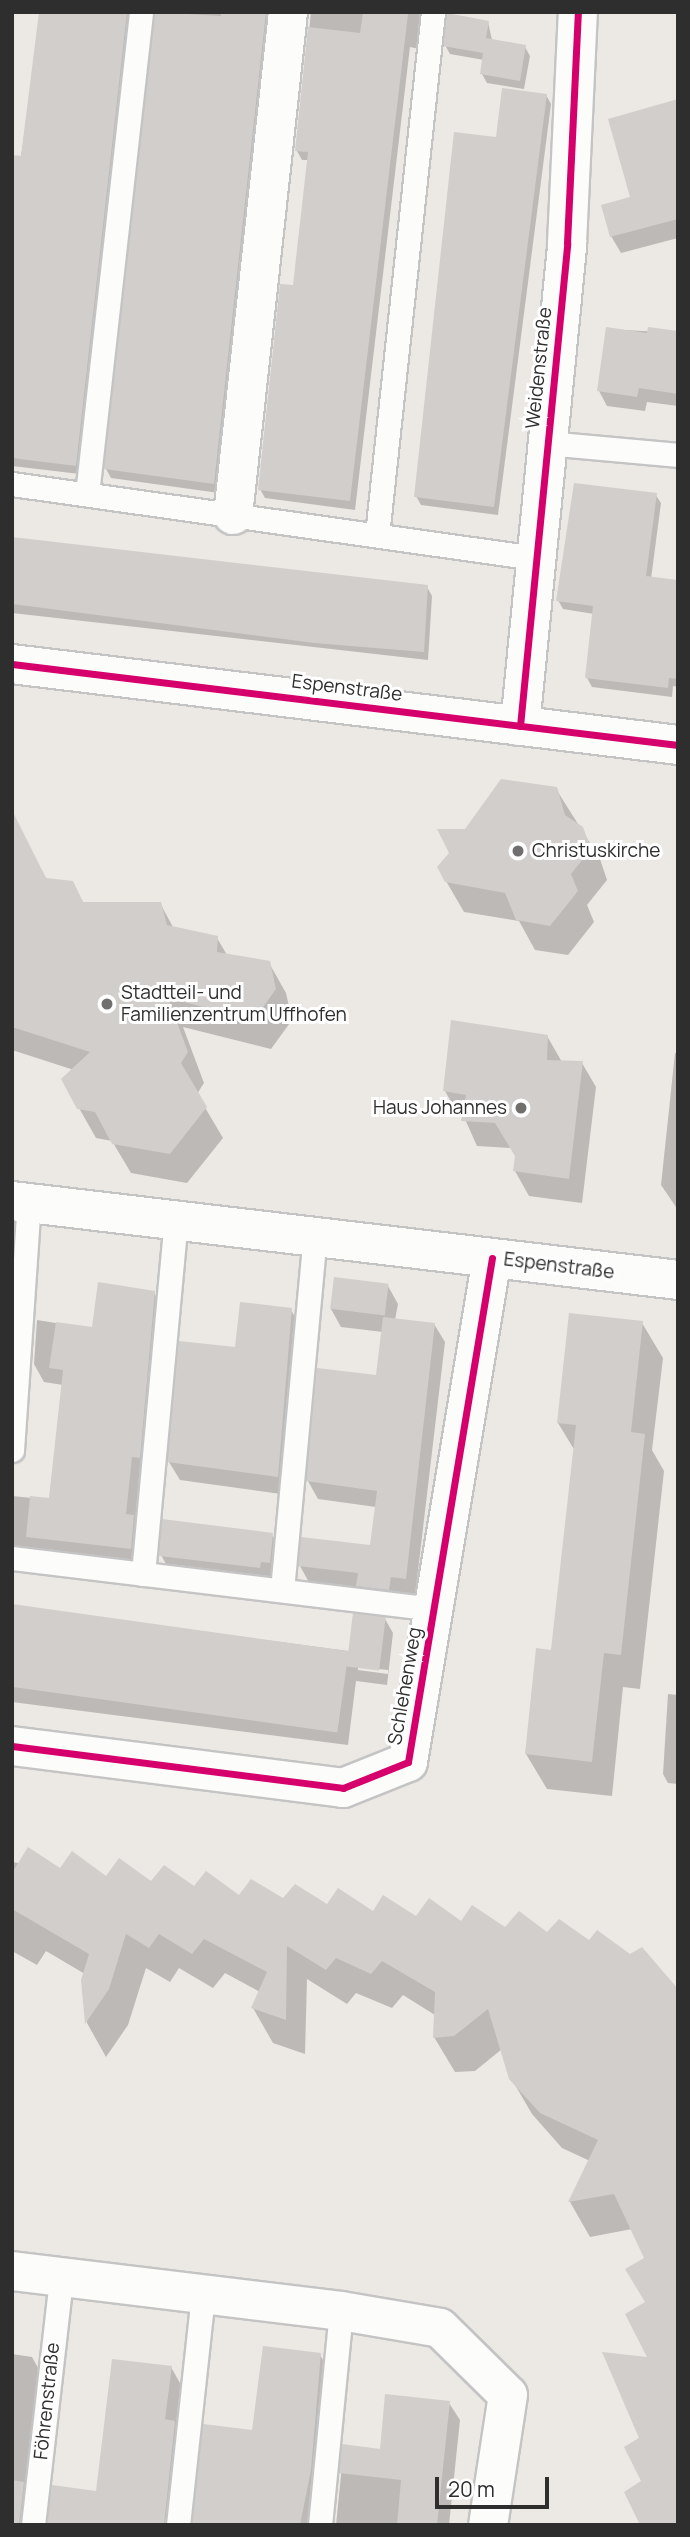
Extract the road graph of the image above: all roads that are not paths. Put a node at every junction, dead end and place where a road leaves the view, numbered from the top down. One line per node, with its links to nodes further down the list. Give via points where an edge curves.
1 (141, 12): 8 (lane)
2 (288, 12): 9 (street)
3 (433, 12): 10 (lane)
4 (578, 12): 5 (street, Weidenstraße, via 567,243)
5 (547, 443): 6 (lane); 11 (street, Weidenstraße)
6 (678, 455)
7 (12, 484): 8 (lane)
8 (87, 494): 9 (lane)
9 (233, 515): 10 (lane)
10 (377, 535): 11 (lane)
11 (535, 558): 13 (street, Weidenstraße)
12 (12, 664): 13 (street, Espenstraße)
13 (520, 726): 14 (street, Espenstraße)
14 (678, 745)
15 (21, 1202): 16 (street, Espenstraße); 20 (lane, Espenstraße)
16 (176, 1220): 17 (street, Espenstraße); 22 (lane)
17 (315, 1237): 18 (street, Espenstraße); 23 (lane)
18 (492, 1258): 19 (street, Espenstraße); 24 (street, Schlehenweg)
19 (678, 1280)
20 (12, 1450)
21 (12, 1558): 22 (lane)
22 (143, 1574): 23 (lane)
23 (282, 1590): 24 (lane)
24 (433, 1609): 25 (street, Schlehenweg, via 408,1762 343,1788)
25 (12, 1746)
26 (12, 2271): 27 (street)
27 (61, 2278): 28 (street); 30 (lane, Föhrenstraße)
28 (203, 2293): 29 (street); 31 (lane)
29 (341, 2311): 32 (lane); 33 (street, via 440,2328 508,2395)
30 (33, 2525)
31 (178, 2525)
32 (320, 2525)
33 (488, 2525)

